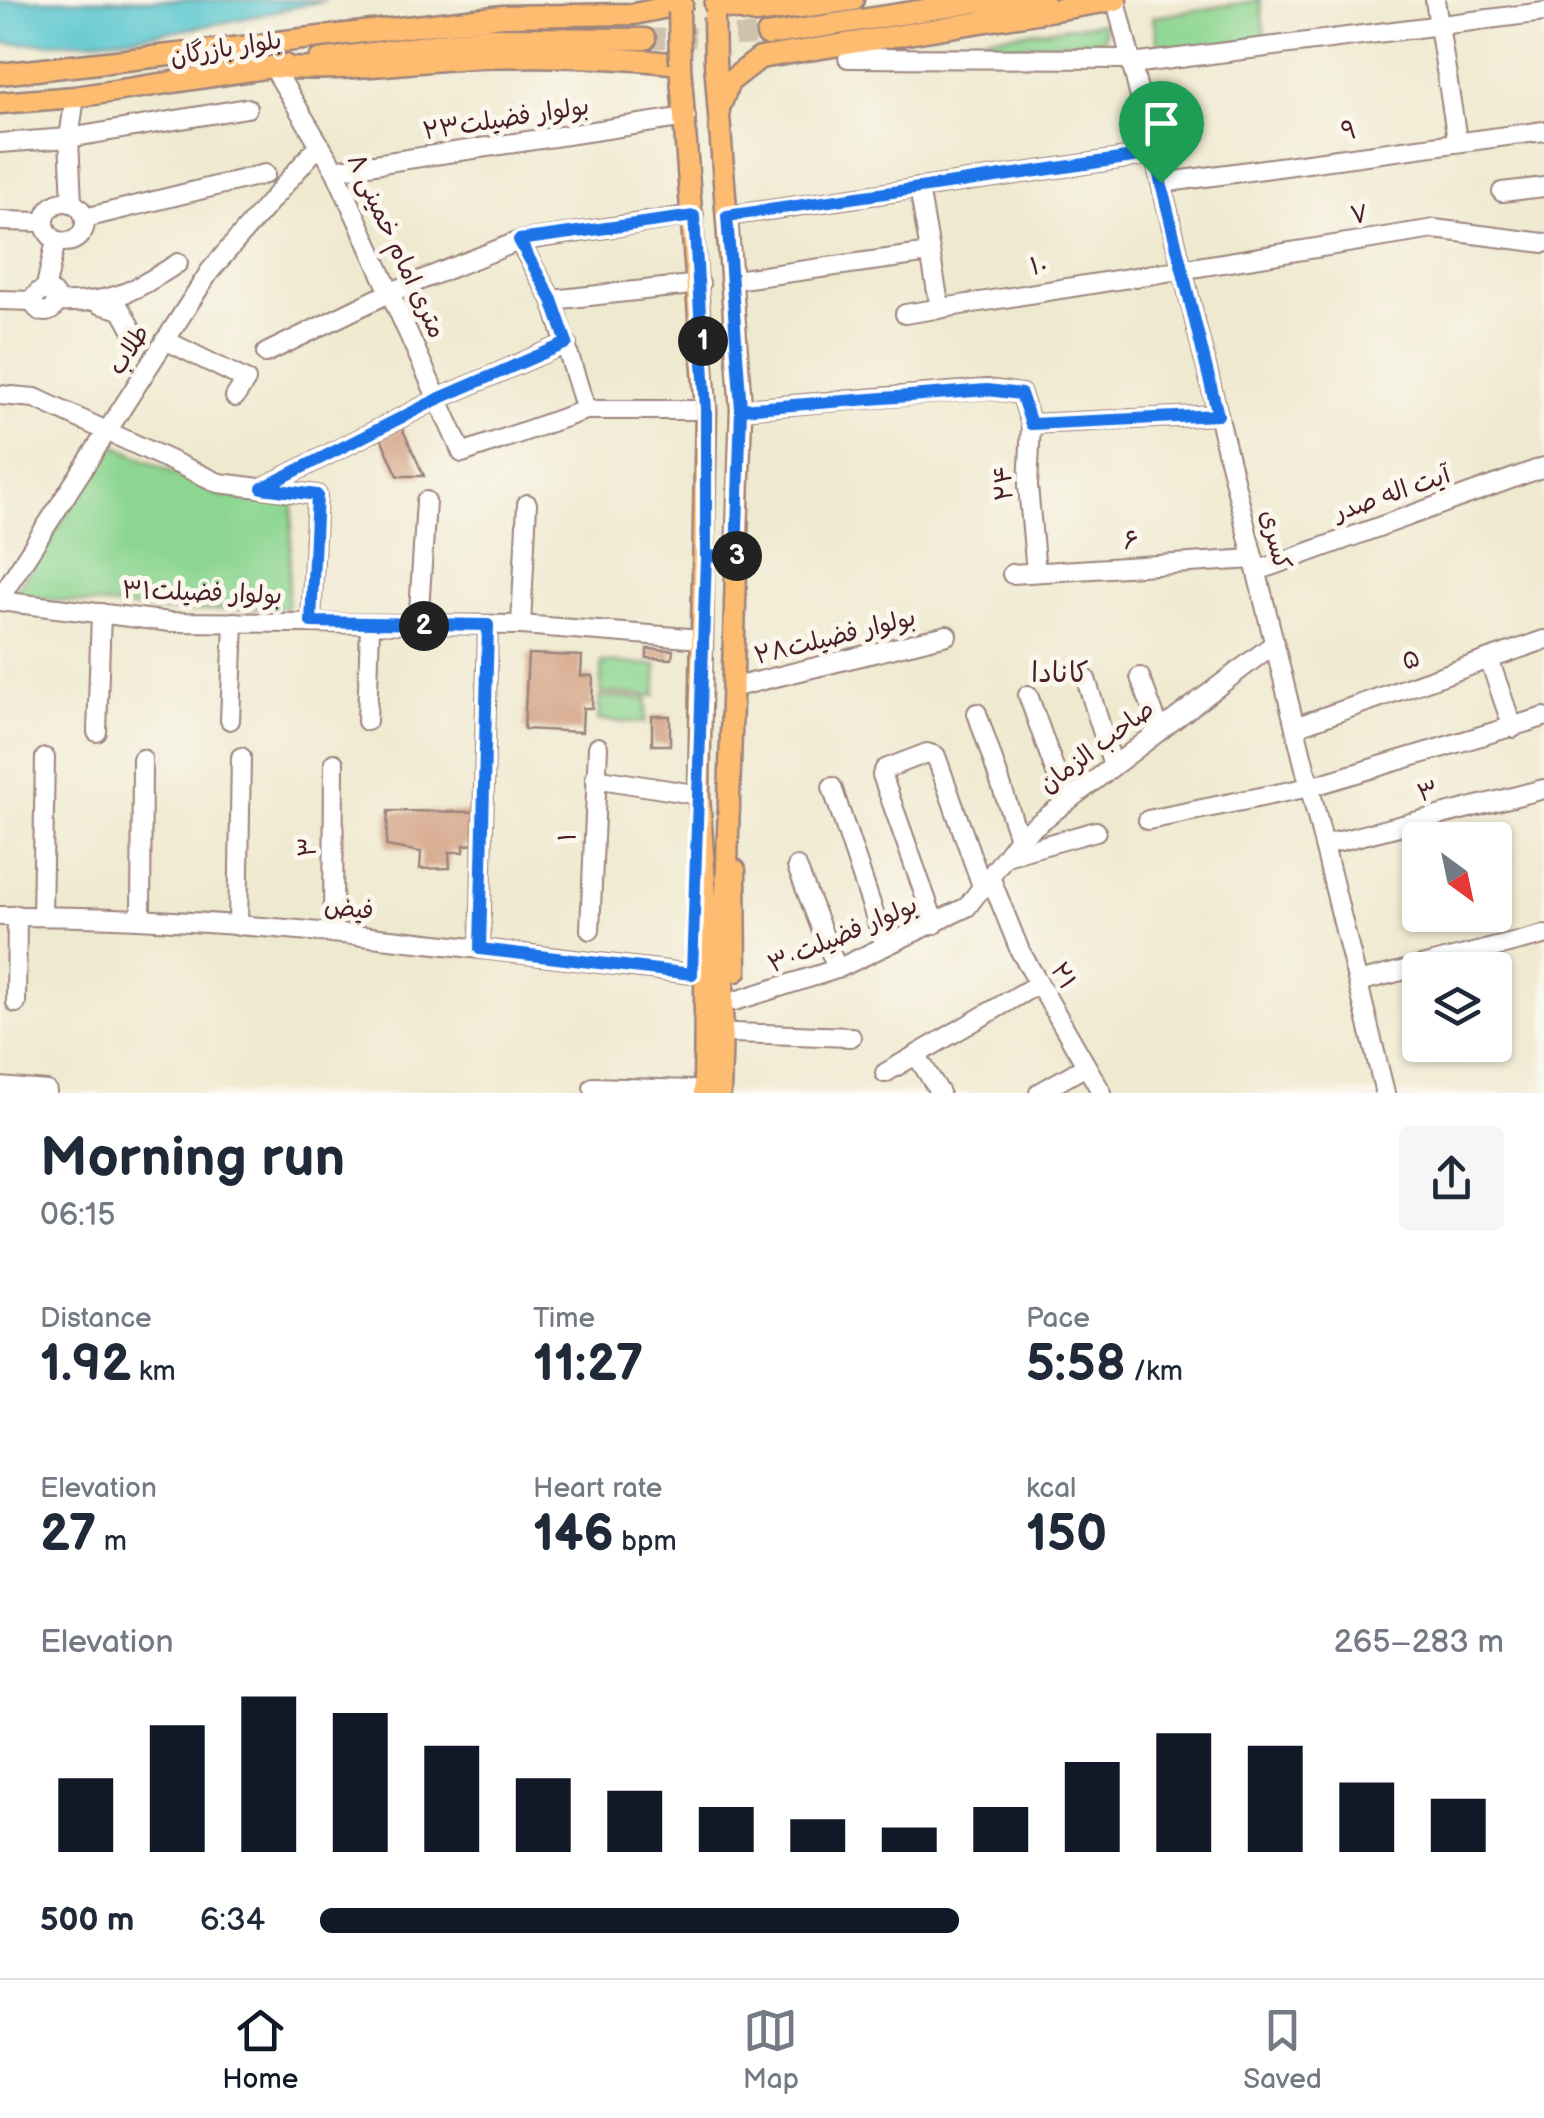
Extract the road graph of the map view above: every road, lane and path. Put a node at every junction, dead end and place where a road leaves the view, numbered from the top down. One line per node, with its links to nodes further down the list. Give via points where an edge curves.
1 (853, 0): 6 (main road, via 756,13)
2 (1116, 0): 4 (main road); 14 (street, کسری); 21 (main road, via 760,58 729,82)
3 (1434, 0): 8 (street)
4 (984, 1): 9 (main road)
5 (681, 5): 11 (main road, via 634,14 503,16); 15 (main road, bridge)
6 (715, 7): 21 (main road, bridge)
7 (1544, 12): 8 (street)
8 (1438, 25): 14 (street); 25 (street)
9 (767, 35)
10 (645, 38): 12 (main road, via 487,38)
11 (268, 43): 12 (main road, بلوار بازرگان); 17 (main road, بلوار بازرگان)
12 (409, 46): 16 (main road, بلوار بازرگان)
13 (848, 58): 14 (street)
14 (1132, 62): 28 (street, کسری)
15 (680, 64): 16 (main road, via 487,57 327,72); 22 (main road)
16 (273, 67): 18 (main road, بلوار بازرگان); 27 (street, ۸ متری امام خمینی)
17 (0, 74)
18 (75, 97): 19 (main road, بلوار بازرگان); 24 (street)
19 (0, 103)
20 (246, 108): 24 (street)
21 (718, 111): 37 (main road)
22 (686, 117): 29 (street, بولوار فضیلت۲۳); 36 (main road)
23 (1544, 131): 25 (street, ۹)
24 (69, 138): 26 (street); 35 (street)
25 (1458, 140): 31 (street, ۹)
26 (0, 142)
27 (319, 144): 29 (street, ۸ متری امام خمینی); 58 (street, طلاب, via 210,271)
28 (1154, 154): 31 (street, کسری); 33 (street)
29 (334, 170): 49 (street, ۸ متری امام خمینی)
30 (265, 174): 35 (street)
31 (1161, 183): 45 (street, کسری)
32 (1544, 187): 34 (street)
33 (919, 188): 37 (street); 43 (street)
34 (1502, 192)
35 (78, 210): 39 (street, via 53,205); 40 (street, via 80,236)
36 (694, 216): 41 (street); 47 (main road)
37 (727, 216): 46 (main road)
38 (0, 222): 39 (street)
39 (44, 222): 40 (street)
40 (56, 240): 50 (street)
41 (519, 240): 49 (street); 52 (street)
42 (1544, 243): 45 (street, ۷, via 1434,229)
43 (930, 253): 46 (street); 54 (street)
44 (178, 263): 48 (street)
45 (1182, 267): 54 (street, ۱۰); 67 (street, کسری)
46 (734, 280): 64 (main road)
47 (700, 284): 52 (street); 66 (main road)
48 (136, 291): 53 (street); 55 (street)
49 (390, 292): 60 (street); 63 (street, ۸ متری امام خمینی)
50 (45, 298): 51 (street); 53 (street)
51 (0, 300)
52 (552, 300): 59 (street)
53 (99, 304): 55 (street)
54 (940, 309): 56 (street, ۱۰)
55 (120, 310): 57 (street)
56 (904, 314)
57 (136, 337)
58 (165, 340): 62 (street, via 246,380); 69 (street, طلاب)
59 (567, 343): 63 (street); 65 (street)
60 (266, 353)
61 (0, 395): 69 (street, via 35,398)
62 (235, 398)
63 (440, 398): 65 (street, ۸ متری امام خمینی, via 462,453); 71 (street)
64 (741, 409): 68 (street, ۲۴, via 987,390 1021,394); 75 (main road)
65 (586, 410): 66 (street)
66 (706, 410): 74 (main road)
67 (1218, 415): 68 (street); 76 (street, کسری)
68 (1031, 424): 77 (street, ۲۴, via 1027,472)
69 (107, 429): 71 (street, via 219,484); 79 (street, طلاب)
70 (1544, 467): 76 (street, آیت اله صدر)
71 (262, 488): 82 (street, via 317,495)
72 (426, 501): 86 (street)
73 (527, 504): 85 (street)
74 (706, 556): 75 (main road); 88 (main road)
75 (736, 558): 94 (main road)
76 (1256, 564): 77 (street, ۶); 90 (street, کسری)
77 (1036, 572): 78 (street, ۶)
78 (1012, 574)
79 (0, 600): 80 (street, بولوار فضیلت۳۱)
80 (101, 614): 81 (street, بولوار فضیلت۳۱); 103 (street)
81 (234, 622): 82 (street, بولوار فضیلت۳۱); 98 (street)
82 (311, 622): 83 (street, بولوار فضیلت۳۱)
83 (370, 624): 86 (street, بولوار فضیلت۳۱); 99 (street)
84 (488, 625): 85 (street, بولوار فضیلت۳۱); 86 (street, بولوار فضیلت۳۱); 135 (street)
85 (521, 625): 88 (street, بولوار فضیلت۳۱)
86 (418, 626)
87 (947, 635): 94 (street, بولوار فضیلت۲۸)
88 (702, 639): 114 (main road)
89 (1544, 640): 91 (street, ۵)
90 (1275, 643): 100 (street, کسری); 102 (street, صاحب الزمان)
91 (1489, 659): 100 (street, ۵); 101 (street)
92 (1140, 677): 102 (street)
93 (1086, 679): 109 (street)
94 (735, 687): 115 (main road)
95 (1028, 695): 116 (street)
96 (977, 713): 119 (street)
97 (1544, 717): 101 (street)
98 (230, 720)
99 (367, 720)
100 (1296, 728): 112 (street, کسری)
101 (1513, 728): 112 (street)
102 (1160, 730): 109 (street, صاحب الزمان)
103 (96, 732)
104 (598, 747): 110 (street, ۱)
105 (241, 757): 130 (street)
106 (46, 758): 126 (street)
107 (142, 760): 128 (street)
108 (334, 763): 132 (street, ۳)
109 (1113, 766): 116 (street, صاحب الزمان)
110 (595, 778): 114 (street); 131 (street, ۱)
111 (832, 786): 134 (street)
112 (1310, 786): 117 (street); 120 (street, کسری)
113 (1544, 789): 120 (street, ۳)
114 (699, 794): 124 (main road); 137 (main road)
115 (730, 798): 124 (main road); 140 (main road, via 738,902)
116 (1066, 800): 119 (street, صاحب الزمان)
117 (1148, 820)
118 (1096, 832): 121 (street)
119 (1019, 838): 121 (street, صاحب الزمان)
120 (1324, 845): 138 (street, کسری)
121 (1006, 856): 123 (street, صاحب الزمان)
122 (797, 866): 136 (street)
123 (987, 884): 125 (street, صاحب الزمان); 129 (street, ۲۱, via 932,753 885,770); 139 (street, ۲۱)
124 (714, 899): 150 (main road); 151 (main road)
125 (967, 907): 129 (street, بولوار فضیلت۳۰)
126 (42, 915): 127 (street, فیض); 128 (street, فیض)
127 (9, 916): 141 (street)
128 (141, 918): 130 (street, فیض)
129 (935, 924): 134 (street, بولوار فضیلت۳۰)
130 (238, 926): 132 (street, فیض)
131 (590, 930)
132 (333, 932): 135 (street, فیض)
133 (1544, 936): 138 (street)
134 (885, 946): 136 (street, بولوار فضیلت۳۰)
135 (480, 949): 137 (street, فیض)
136 (837, 970): 140 (street, بولوار فضیلت۳۰)
137 (692, 974): 150 (main road)
138 (1358, 982): 156 (street, کسری)
139 (1038, 984): 144 (street); 145 (street, ۲۱)
140 (735, 1001): 142 (main road)
141 (16, 1002)
142 (734, 1034): 143 (street); 152 (main road)
143 (851, 1037)
144 (917, 1056): 146 (street); 153 (street)
145 (1086, 1066): 154 (street); 155 (street, ۲۱)
146 (885, 1074)
147 (0, 1086): 149 (street)
148 (593, 1087): 150 (street)
149 (48, 1090)
150 (696, 1092)
151 (720, 1093)
152 (732, 1093)
153 (940, 1093)
154 (1039, 1093)
155 (1102, 1093)
156 (1386, 1093)

